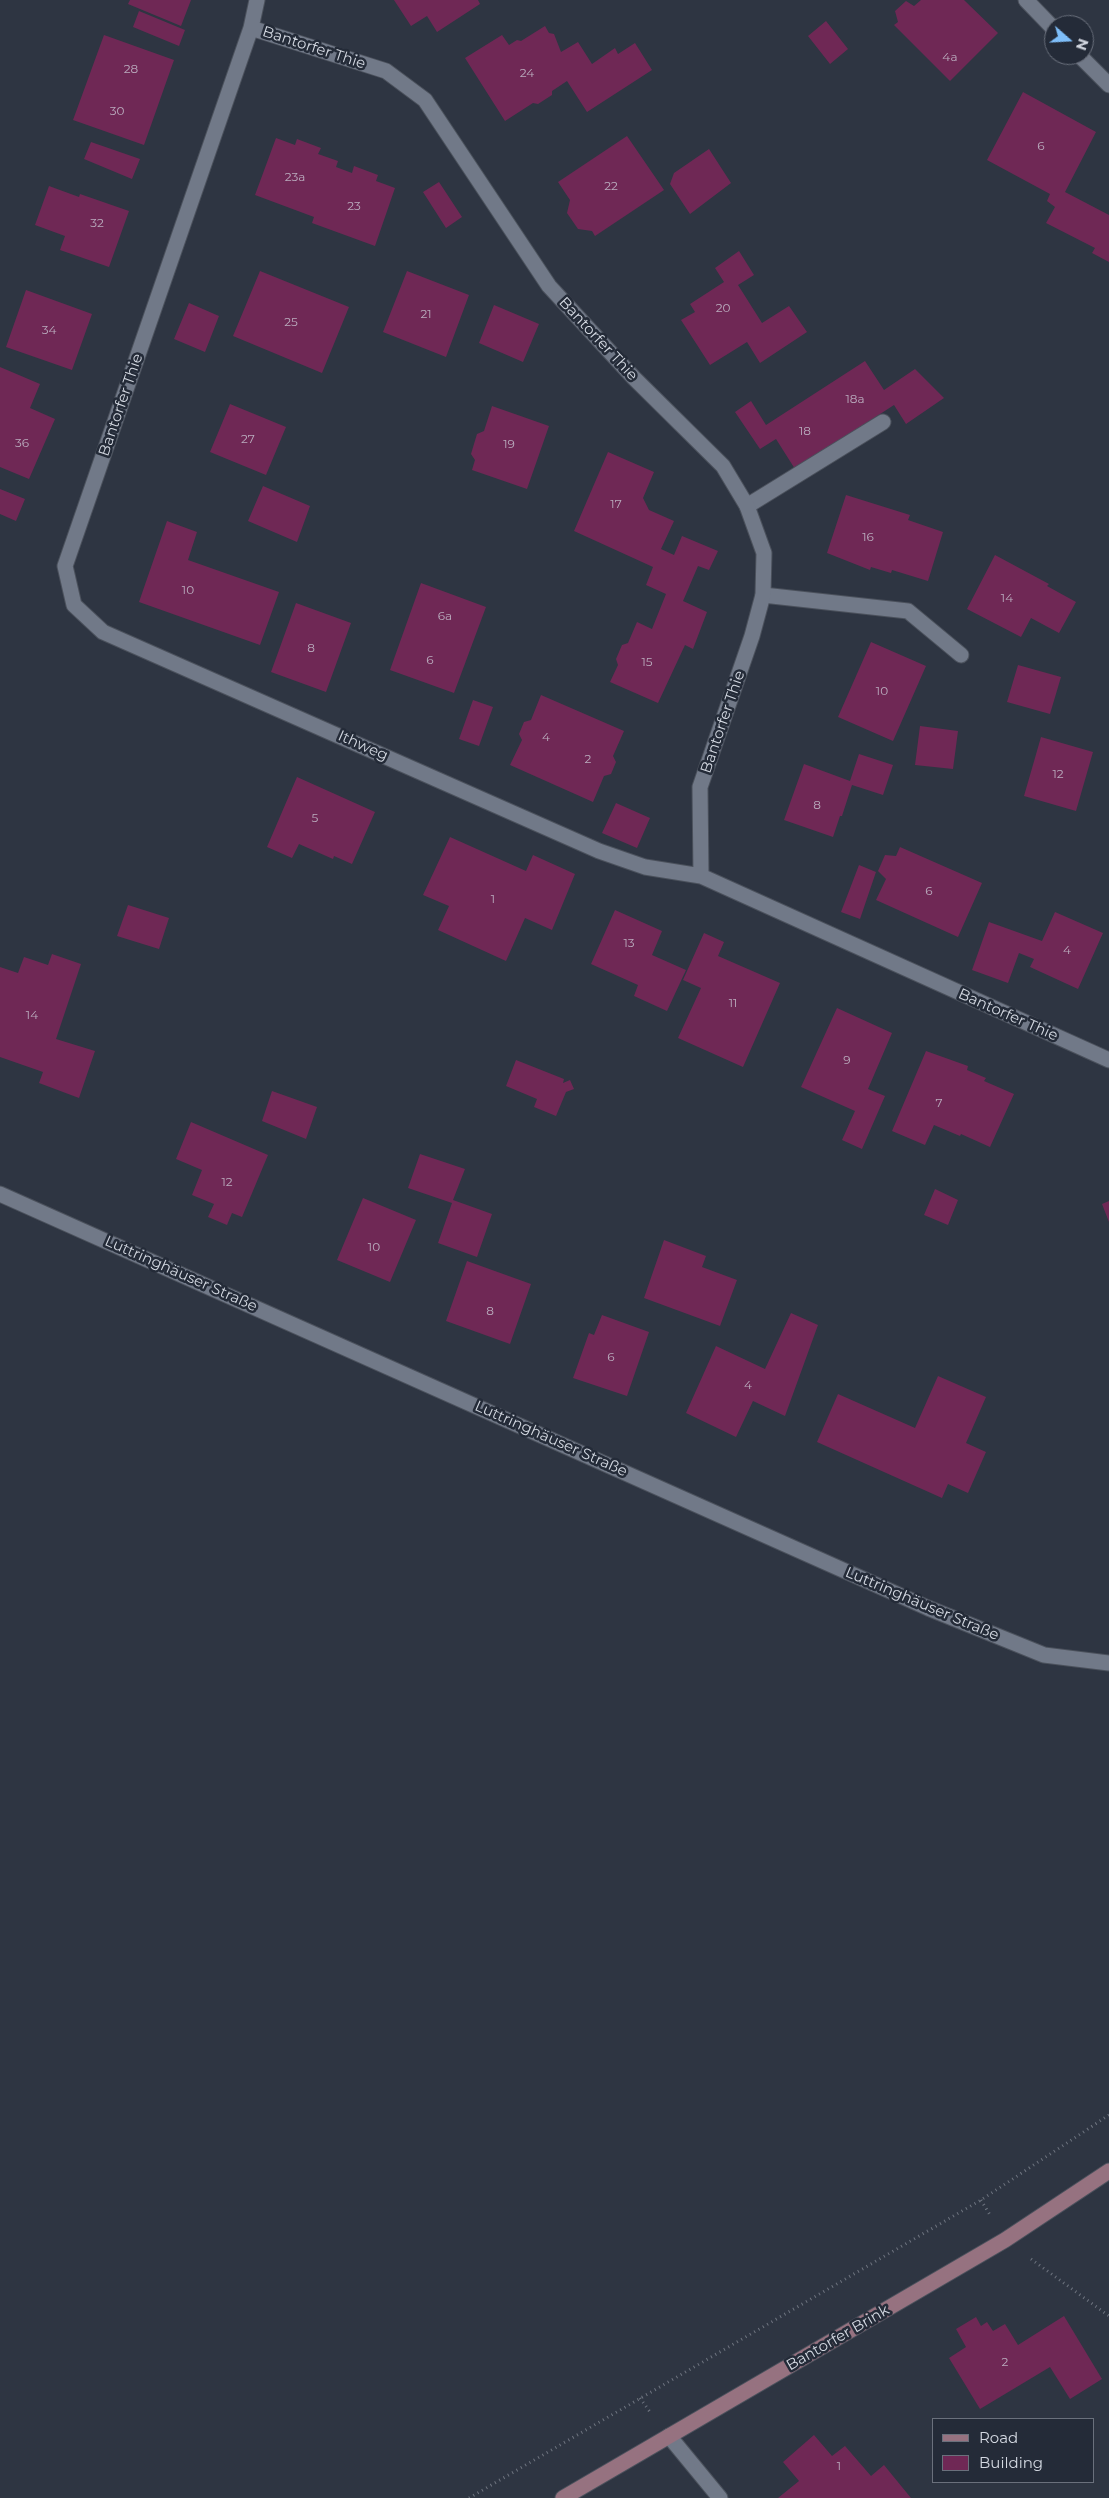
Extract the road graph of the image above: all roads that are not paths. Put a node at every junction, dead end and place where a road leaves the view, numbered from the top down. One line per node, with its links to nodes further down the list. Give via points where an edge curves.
1 (257, 0): 4 (street)
2 (1026, 0): 3 (street)
3 (1044, 19)
4 (251, 28): 8 (street, Bantorfer Thie, via 386,70 425,100 549,286 634,378 723,466); 9 (street, Bantorfer Thie)
5 (1089, 65): 6 (street)
6 (1109, 86)
7 (883, 422): 8 (street)
8 (748, 506): 10 (street, Bantorfer Thie, via 764,552)
9 (65, 566): 12 (street, Ithweg, via 74,605 104,632 599,851 645,867)
10 (763, 595): 11 (street, via 908,612); 12 (street, Bantorfer Thie, via 700,787)
11 (961, 655)
12 (701, 876): 13 (street, Bantorfer Thie)
13 (1109, 1060)
14 (0, 1194): 15 (street, Luttringhäuser Straße, via 928,1608 1044,1655)
15 (1109, 1663)
16 (1109, 2171): 17 (main road, Bantorfer Brink, via 1005,2240)
17 (669, 2436): 18 (main road, Bantorfer Brink); 19 (street)
18 (563, 2498)
19 (720, 2498)

